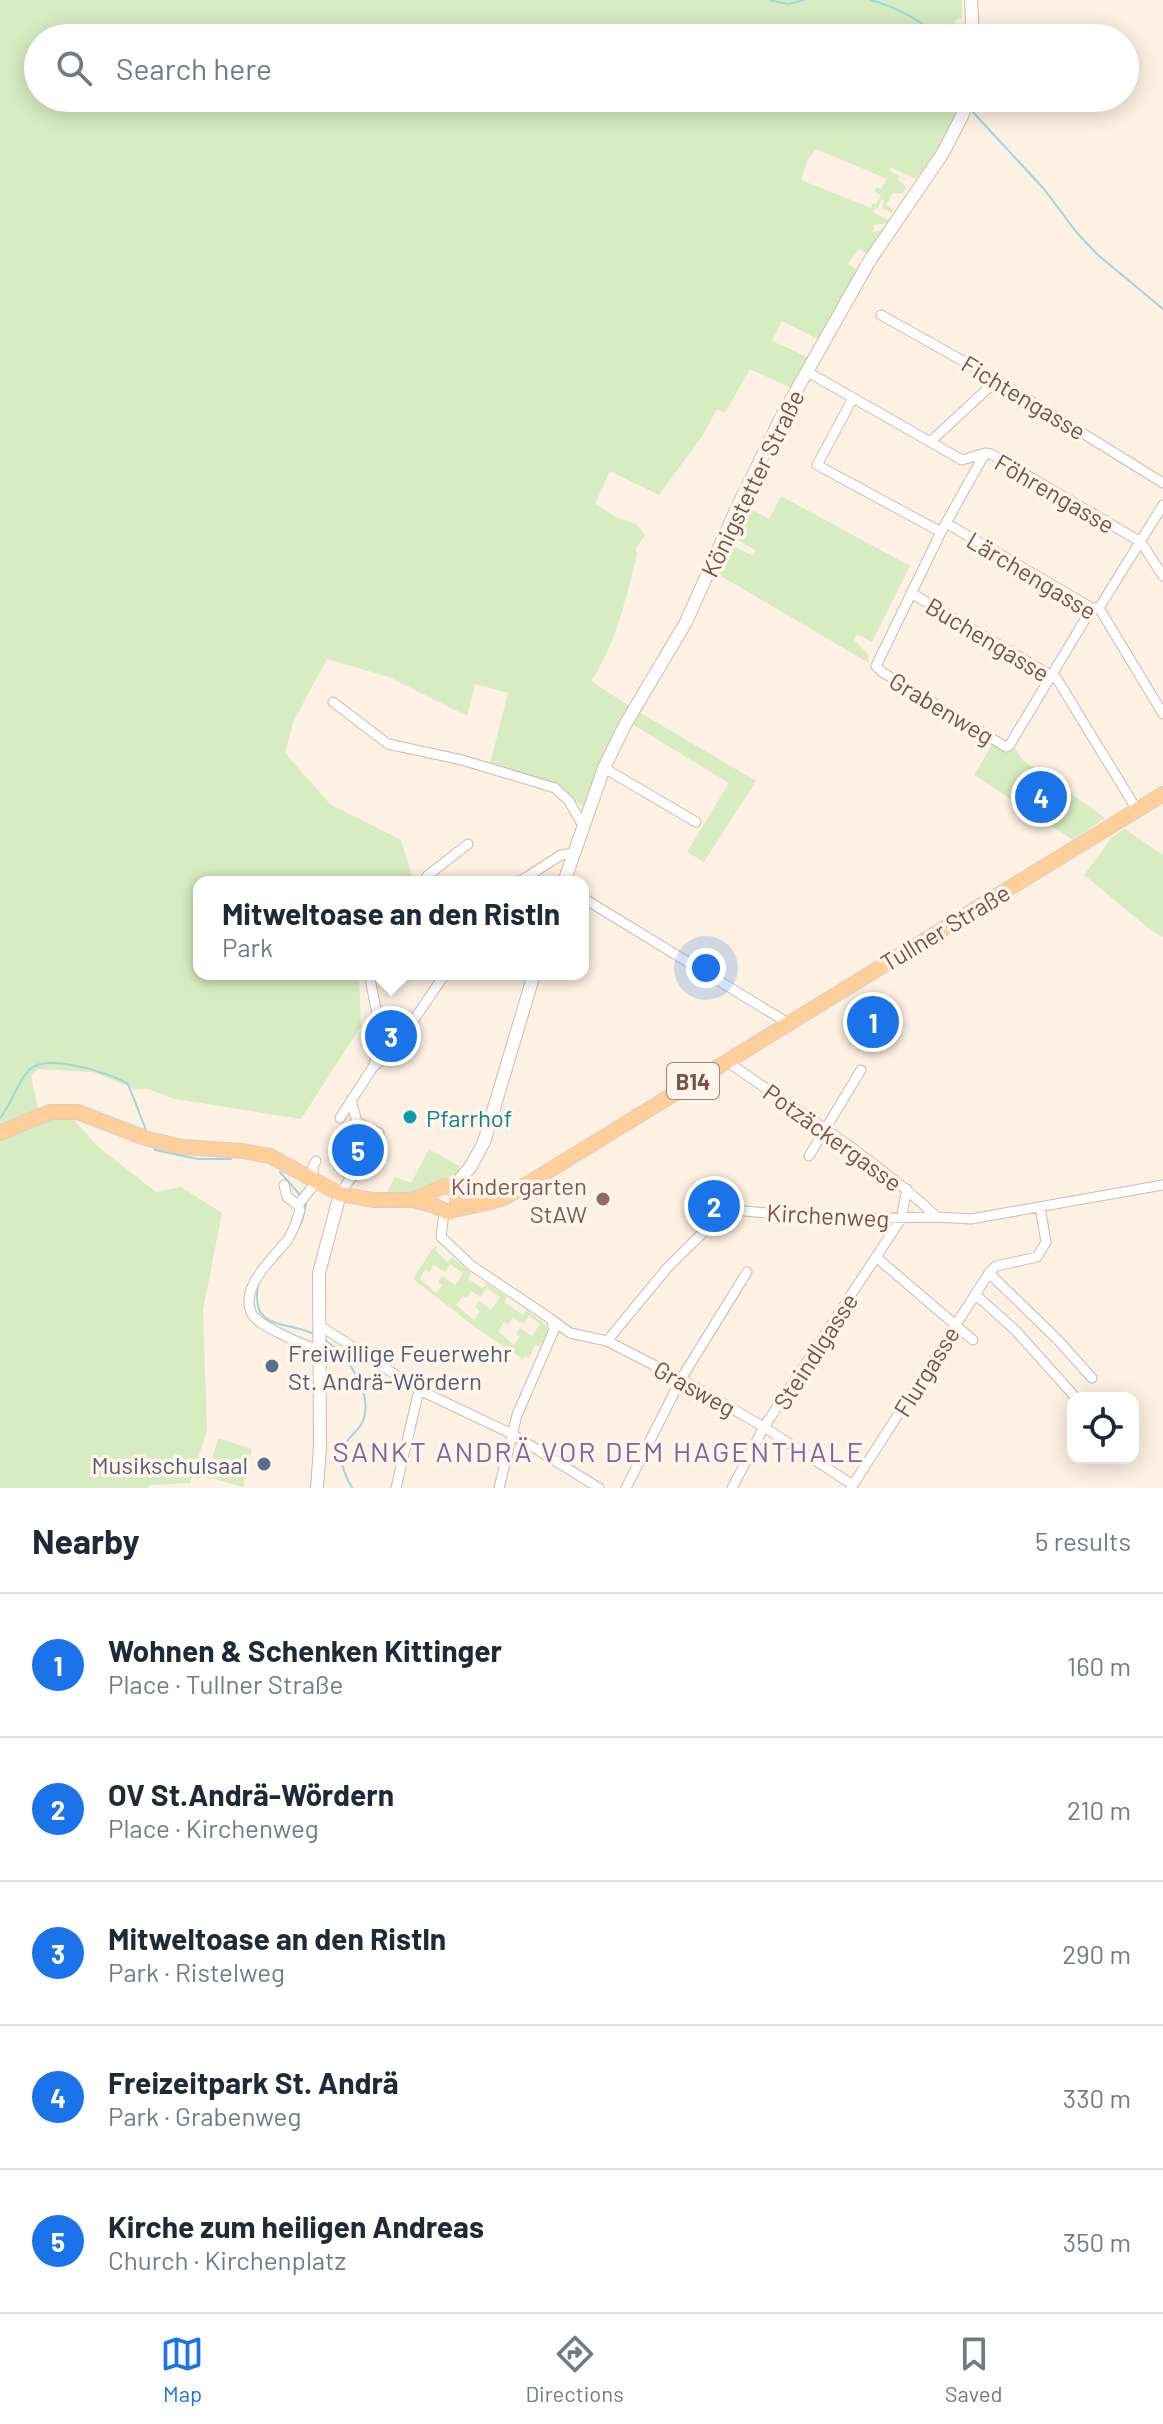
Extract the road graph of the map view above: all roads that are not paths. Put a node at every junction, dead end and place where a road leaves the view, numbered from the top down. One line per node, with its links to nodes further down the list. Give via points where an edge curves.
1 (971, 0): 2 (main road)
2 (972, 24)
3 (963, 112): 5 (main road, Königstetter Straße)
4 (881, 315): 6 (street, Fichtengasse)
5 (806, 371): 7 (street, Föhrengasse); 20 (main road, Königstetter Straße, via 743,493 686,622)
6 (997, 380): 8 (street); 10 (street, Fichtengasse)
7 (853, 398): 8 (street, Föhrengasse); 12 (street, Lärchengasse, via 817,465)
8 (930, 442): 9 (street, Föhrengasse, via 962,460)
9 (985, 453): 12 (street); 13 (street, Föhrengasse)
10 (1163, 483)
11 (1163, 505): 13 (street)
12 (943, 528): 15 (street); 16 (street, Lärchengasse)
13 (1141, 542): 14 (street, Föhrengasse); 16 (street)
14 (1163, 576)
15 (911, 593): 17 (street, Buchengasse); 17 (street, Grabenweg, via 876,666 1006,747)
16 (1095, 608): 17 (street); 19 (street, Lärchengasse)
17 (1051, 675): 22 (street, Buchengasse)
18 (333, 702): 24 (street, via 388,744 555,788)
19 (1163, 714)
20 (604, 768): 23 (street); 24 (main road, Königstetter Straße)
21 (1163, 794): 22 (main road, Tullner Straße / B14)
22 (1137, 810): 34 (main road, Tullner Straße / B14)
23 (696, 822)
24 (582, 824): 26 (main road, Königstetter Straße)
25 (468, 844): 27 (street)
26 (573, 853): 28 (street); 29 (main road, Königstetter Straße)
27 (427, 876)
28 (528, 876)
29 (566, 876)
30 (589, 902): 34 (street)
31 (370, 980): 36 (street, via 382,1038)
32 (441, 980): 36 (street, via 394,1049)
33 (532, 980): 51 (main road, via 484,1142)
34 (788, 1023): 35 (main road, Tullner Straße / B14)
35 (726, 1061): 41 (street, Potzäckergasse); 51 (main road, Tullner Straße / B14, via 506,1197 480,1204)
36 (373, 1067): 38 (street)
37 (861, 1070): 41 (street)
38 (351, 1100): 39 (street); 40 (street)
39 (340, 1118)
40 (357, 1122): 45 (street, via 338,1158 338,1165); 45 (street, via 379,1133 379,1149)
41 (827, 1128): 43 (street); 48 (street, Potzäckergasse)
42 (0, 1133): 50 (main road, B14, via 37,1116 64,1111 90,1115 151,1139 270,1156)
43 (809, 1156)
44 (316, 1161): 50 (street)
45 (352, 1177): 49 (street)
46 (284, 1185): 50 (street, via 287,1197)
47 (1163, 1185): 52 (street, Kirchenweg)
48 (907, 1189): 53 (street, Potzäckergasse); 54 (street)
49 (340, 1194): 50 (main road, B14); 51 (main road, B14, via 386,1201); 61 (main road, via 319,1273)
50 (305, 1195): 66 (street, via 295,1226 261,1273 250,1304 263,1324)
51 (447, 1200): 59 (street, Grasweg, via 441,1237 454,1252)
52 (1040, 1207): 53 (street, Kirchenweg, via 971,1219); 57 (street, via 1046,1242 1037,1257 996,1266)
53 (937, 1217): 54 (street, Kirchenweg)
54 (901, 1219): 55 (street, Steindlgasse); 64 (street, Kirchenweg, via 724,1212 668,1267)
55 (876, 1257): 60 (street); 71 (street, Steindlgasse)
56 (747, 1272): 68 (street)
57 (989, 1273): 58 (street, Flurgasse); 67 (street)
58 (975, 1294): 60 (street, Flurgasse); 70 (street)
59 (551, 1319): 62 (street, Grasweg); 65 (street, via 554,1330)
60 (955, 1325): 63 (street); 73 (street, Flurgasse)
61 (318, 1328): 66 (main road); 69 (street)
62 (570, 1333): 64 (street, Grasweg); 65 (street)
63 (973, 1340)
64 (607, 1341): 68 (street, Grasweg)
65 (548, 1344): 72 (street)
66 (317, 1349): 74 (main road)
67 (1092, 1378)
68 (681, 1379): 71 (street, Grasweg); 78 (street)
69 (419, 1390): 72 (street); 75 (street)
70 (1071, 1392)
71 (764, 1427): 73 (street, Grasweg); 79 (street, Steindlgasse)
72 (512, 1434): 76 (street); 77 (street)
73 (852, 1486)
74 (317, 1488)
75 (396, 1488)
76 (499, 1488)
77 (599, 1488)
78 (626, 1488)
79 (732, 1488)

